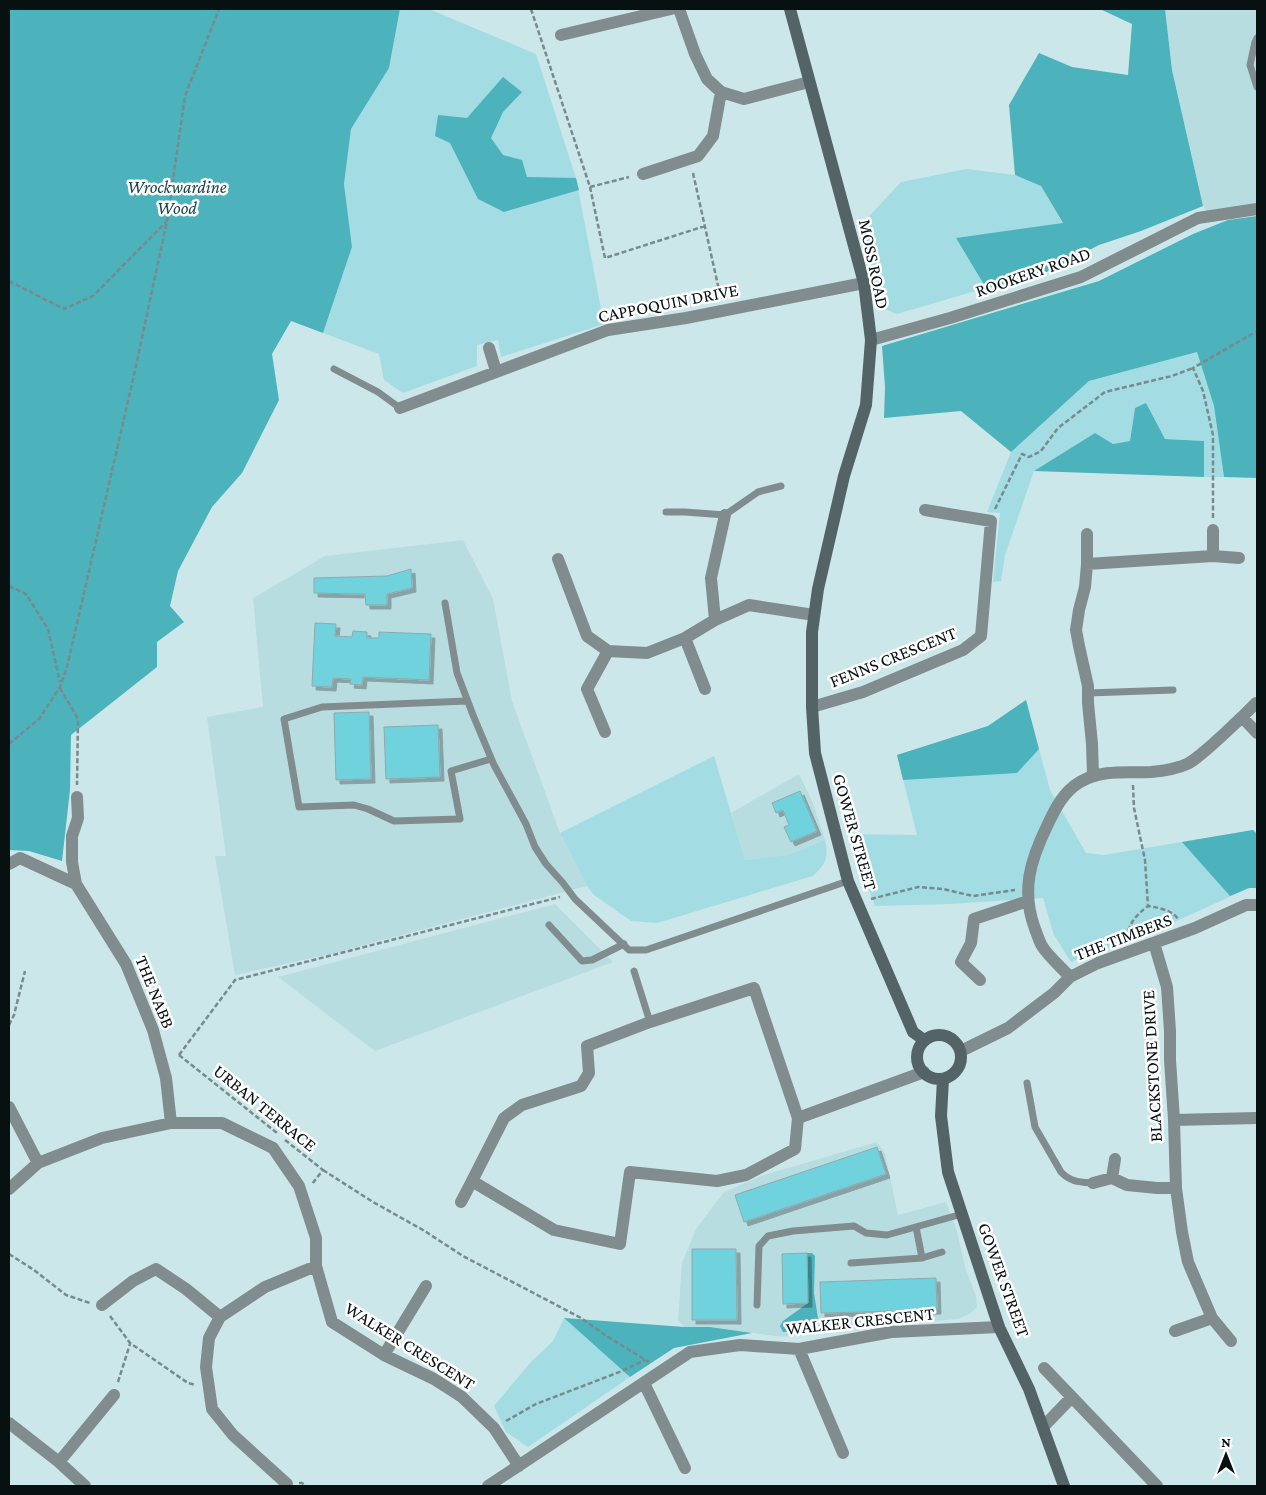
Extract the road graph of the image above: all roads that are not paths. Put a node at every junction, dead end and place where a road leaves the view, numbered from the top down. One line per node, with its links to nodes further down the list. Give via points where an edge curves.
1 (670, 9): 4 (street)
2 (679, 9): 8 (street, via 707,79)
3 (790, 9): 6 (street, MOSS ROAD)
4 (561, 34)
5 (1257, 38): 7 (lane, via 1250,64)
6 (809, 82): 8 (street, via 744,99); 11 (street, MOSS ROAD)
7 (1257, 86)
8 (722, 92): 9 (street, via 713,136 698,156)
9 (643, 174)
10 (1257, 209): 12 (street, ROOKERY ROAD, via 1198,218 1081,277)
11 (864, 283): 12 (street, MOSS ROAD); 15 (street, CAPPOQUIN DRIVE, via 608,330)
12 (871, 340): 28 (street, MOSS ROAD, via 866,405 844,476)
13 (489, 348): 15 (street)
14 (334, 369): 16 (lane)
15 (496, 371): 16 (street, CAPPOQUIN DRIVE)
16 (400, 408)
17 (781, 486): 20 (lane, via 758,492)
18 (925, 510): 37 (street, FENNS CRESCENT, via 991,521 981,636 963,650 863,692)
19 (666, 512): 20 (lane)
20 (724, 515): 29 (street, via 711,578)
21 (1213, 530): 23 (street)
22 (1087, 534): 26 (street)
23 (1213, 556): 24 (street); 26 (street)
24 (1239, 558)
25 (558, 559): 31 (street, via 587,636)
26 (1087, 564): 34 (street, via 1076,630)
27 (445, 603): 35 (lane, via 457,673)
28 (814, 615): 29 (street, via 749,606); 37 (street, MOSS ROAD)
29 (715, 620): 30 (street)
30 (685, 638): 31 (street, via 648,653); 32 (street)
31 (608, 651): 39 (street, via 587,689)
32 (705, 689)
33 (1173, 690): 34 (lane)
34 (1088, 693): 42 (street)
35 (467, 701): 41 (lane); 41 (lane, via 322,707 284,719 298,807 354,805 394,821 460,819 451,771)
36 (1256, 702): 38 (street)
37 (812, 707): 45 (street, GOWER STREET, via 815,753)
38 (1242, 717): 40 (street); 42 (street, via 1189,763 1150,772)
39 (605, 732)
40 (1257, 733)
41 (491, 759): 51 (lane, via 546,864 575,899)
42 (1093, 775): 47 (street, via 1067,791 1056,806 1031,865)
43 (77, 797): 46 (street, via 78,818 72,836)
44 (9, 864): 46 (street, via 20,858)
45 (848, 881): 51 (lane, via 646,950 629,950); 56 (street, GOWER STREET, via 913,1032)
46 (76, 884): 65 (street, THE NABB, via 126,964 153,1030 166,1078)
47 (1028, 895): 53 (street, via 1042,946); 54 (street, via 974,919 971,943 961,962)
48 (1257, 905): 50 (street, THE TIMBERS, via 1246,905)
49 (549, 925): 51 (lane, via 582,961 592,960)
50 (1154, 943): 53 (street, THE TIMBERS); 64 (street, BLACKSTONE DRIVE, via 1167,987)
51 (624, 944)
52 (634, 971): 55 (lane)
53 (1070, 977): 57 (street, THE TIMBERS, via 1008,1028)
54 (980, 980)
55 (650, 1022): 62 (street, via 754,988); 69 (street, via 587,1046 589,1074 582,1086 522,1105 504,1118)
56 (924, 1040): 57 (street, via 941,1035 950,1037); 58 (street, via 917,1054 918,1064)
57 (961, 1050): 59 (street, via 962,1058 957,1070)
58 (924, 1072): 59 (street, via 931,1077); 62 (street)
59 (943, 1078): 74 (street, GOWER STREET, via 941,1116 948,1172)
60 (1027, 1082): 70 (lane, via 1036,1127 1061,1172 1076,1182)
61 (9, 1106): 67 (street)
62 (798, 1118): 69 (street, via 795,1149 746,1175 716,1181 630,1172 620,1244 554,1230)
63 (1257, 1118): 64 (street)
64 (1174, 1120): 71 (street, BLACKSTONE DRIVE)
65 (171, 1123): 67 (street, WALKER CRESCENT, via 102,1138); 79 (street, WALKER CRESCENT, via 222,1123 273,1148 299,1186 316,1238)
66 (1116, 1159): 68 (street)
67 (38, 1163): 72 (street, WALKER CRESCENT)
68 (1112, 1178): 70 (street); 71 (street, via 1127,1185)
69 (472, 1181): 73 (street)
70 (1093, 1183)
71 (1176, 1188): 84 (street, BLACKSTONE DRIVE, via 1188,1262)
72 (9, 1189)
73 (461, 1202)
74 (962, 1214): 75 (lane); 85 (street, GOWER STREET)
75 (916, 1227): 77 (lane); 82 (lane, via 887,1235 866,1233 854,1226 768,1236 759,1246)
76 (942, 1252): 77 (lane)
77 (922, 1258): 78 (lane)
78 (851, 1263)
79 (316, 1266): 83 (street, via 264,1287); 89 (street, WALKER CRESCENT, via 332,1322)
80 (426, 1286): 89 (street)
81 (102, 1306): 83 (street, via 133,1281 156,1269)
82 (757, 1306)
83 (220, 1317): 100 (street, via 209,1338 206,1368 212,1409 233,1435)
84 (1212, 1318): 86 (street); 87 (street, BLACKSTONE DRIVE)
85 (999, 1327): 88 (street, WALKER CRESCENT, via 891,1332); 95 (street, GOWER STREET, via 1029,1389)
86 (1175, 1331)
87 (1231, 1341)
88 (799, 1349): 91 (street, WALKER CRESCENT, via 740,1345 690,1352); 96 (street)
89 (384, 1355): 98 (street, WALKER CRESCENT, via 434,1379 462,1397 494,1428)
90 (1044, 1368): 93 (street)
91 (644, 1383): 98 (street, WALKER CRESCENT); 99 (street)
92 (114, 1395): 97 (street)
93 (1071, 1398): 95 (street); 104 (street)
94 (9, 1423): 97 (street)
95 (1042, 1427): 103 (street, GOWER STREET)
96 (843, 1453)
97 (59, 1462): 101 (street)
98 (519, 1466): 102 (street, WALKER CRESCENT)
99 (685, 1468)
100 (288, 1484)
101 (85, 1486)
102 (488, 1486)
103 (1064, 1486)
104 (1157, 1486)

